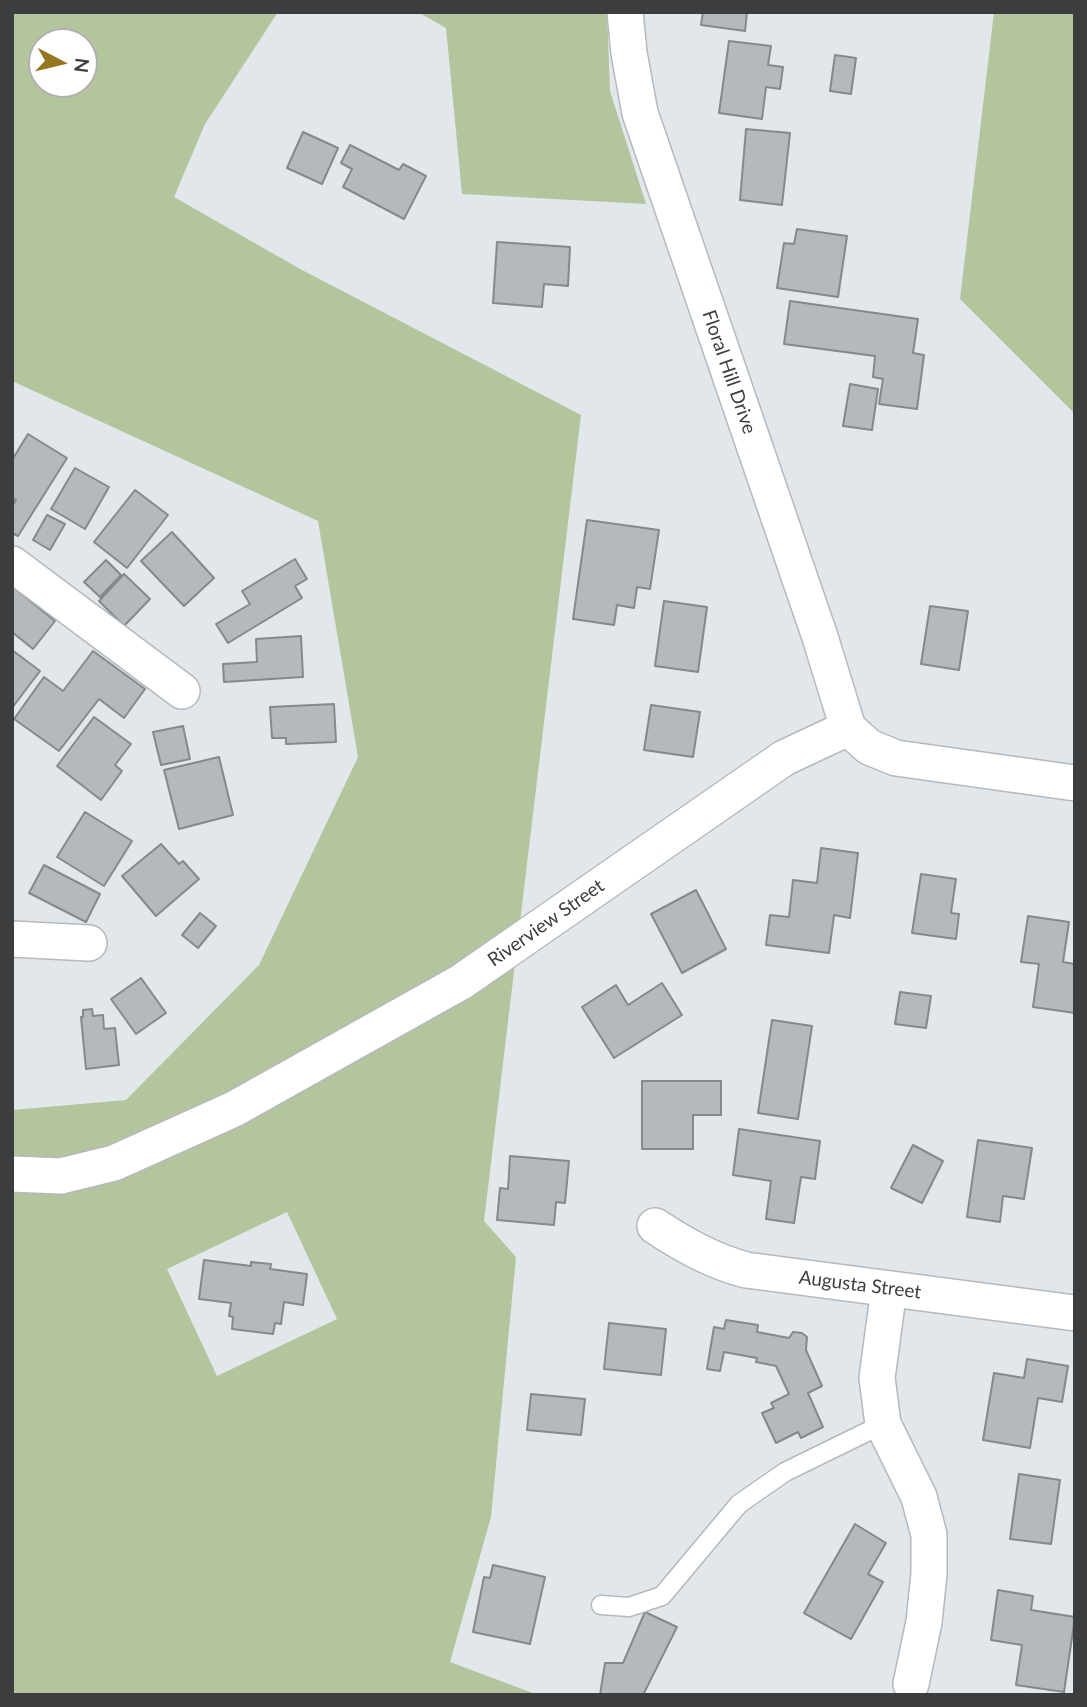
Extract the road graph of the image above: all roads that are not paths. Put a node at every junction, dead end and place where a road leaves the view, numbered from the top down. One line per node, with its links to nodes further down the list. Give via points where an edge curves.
1 (625, 12): 4 (street, Floral Hill Drive, via 640,113)
2 (12, 564): 3 (street)
3 (182, 691)
4 (848, 728): 5 (street, via 869,747 896,758); 8 (street, Riverview Street, via 784,758 461,982 234,1109 114,1163 61,1176)
5 (1075, 783)
6 (12, 939): 7 (street)
7 (89, 943)
8 (12, 1174)
9 (656, 1226): 10 (street, Augusta Street, via 730,1266)
10 (889, 1289): 11 (street, Augusta Street); 12 (street, via 877,1378)
11 (1075, 1313)
12 (883, 1424): 13 (lane, via 785,1472 739,1504 662,1595 629,1607); 14 (street, via 919,1497 929,1535 924,1622)
13 (601, 1605)
14 (911, 1684)

